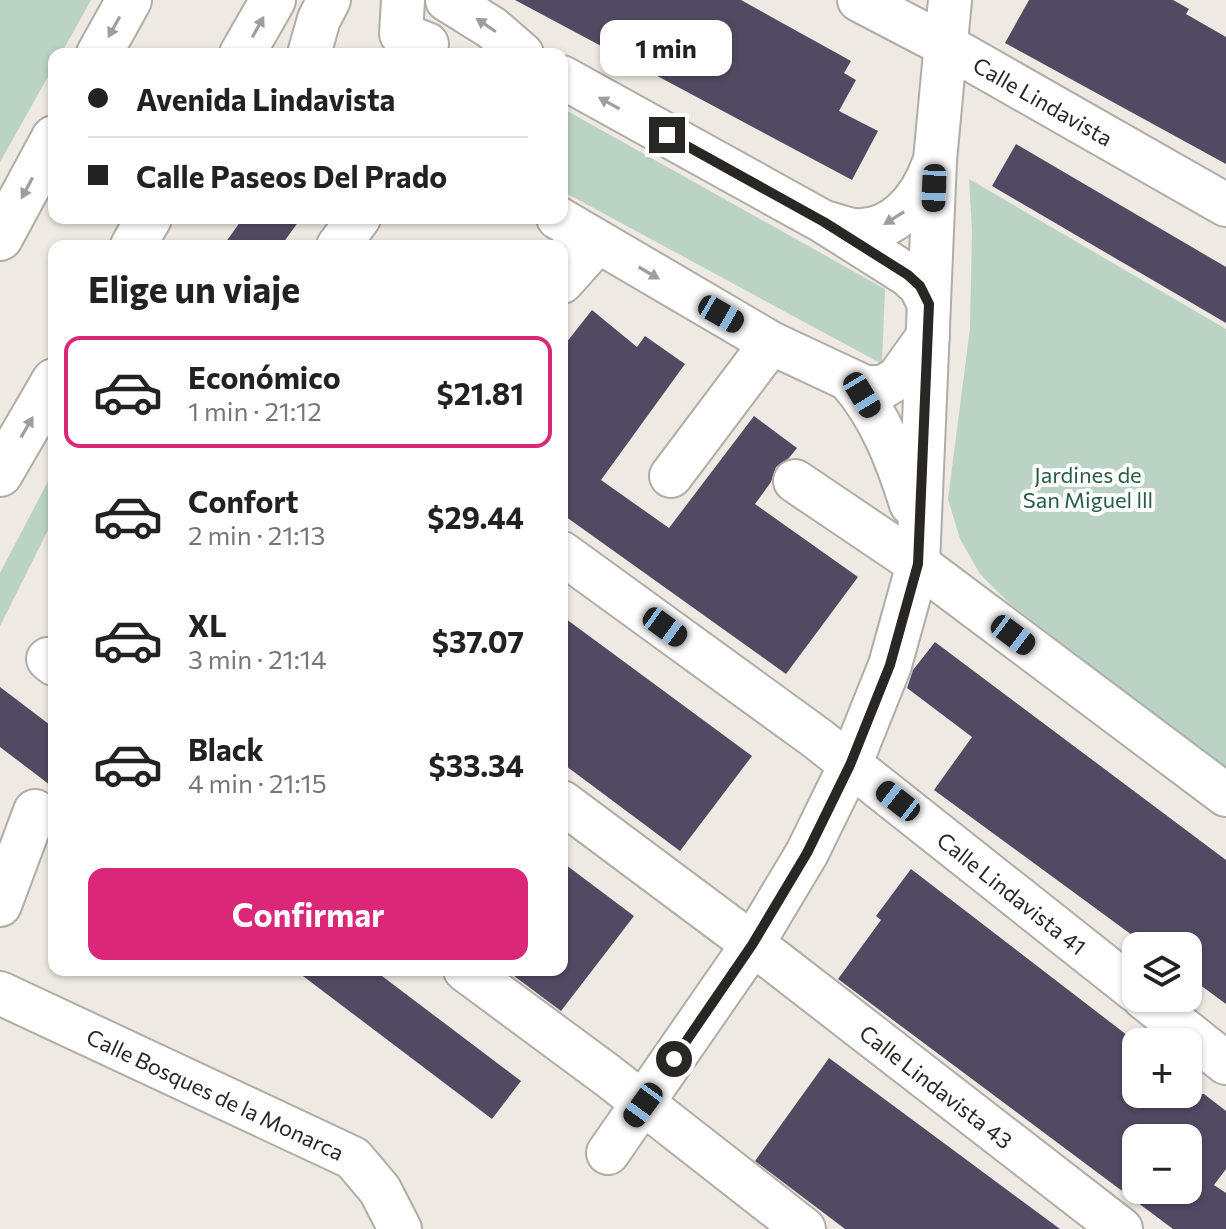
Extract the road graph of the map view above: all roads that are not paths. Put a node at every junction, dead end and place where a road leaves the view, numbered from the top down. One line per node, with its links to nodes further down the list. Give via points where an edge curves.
1 (129, 0): 8 (main road, one-way to 8)
2 (273, 0): 9 (main road, one-way to 2)
3 (329, 0): 10 (street)
4 (447, 0): 11 (street, one-way to 4)
5 (859, 0): 7 (street, Calle Lindavista)
6 (950, 0): 7 (street)
7 (947, 46): 14 (street); 15 (street, Calle Lindavista)
8 (102, 48)
9 (245, 48)
10 (311, 48)
11 (515, 48)
12 (568, 80): 16 (street, one-way to 12)
13 (48, 149): 18 (main road, one-way to 18)
14 (935, 160): 16 (street, one-way to 16, via 912,206 886,224 855,230); 21 (street)
15 (1226, 205)
16 (824, 222): 21 (street, via 920,286)
17 (567, 224): 19 (street)
18 (0, 238)
19 (597, 243): 20 (street); 22 (street, one-way to 22)
20 (568, 275)
21 (929, 320): 23 (street, via 904,371 883,387); 28 (street)
22 (771, 343): 23 (street); 26 (street)
23 (850, 381): 28 (street, via 896,458)
24 (48, 391): 25 (main road, one-way to 24)
25 (0, 474)
26 (671, 476)
27 (795, 481): 28 (street)
28 (918, 546): 30 (street, via 890,665); 31 (street)
29 (568, 557): 30 (street, Calle Lindavista 41)
30 (850, 765): 35 (street, via 807,853); 37 (street, Calle Lindavista 41)
31 (1226, 795)
32 (568, 807): 35 (street, Calle Lindavista 43)
33 (35, 811): 34 (street)
34 (0, 905)
35 (752, 945): 41 (street); 45 (street, Calle Lindavista 43)
36 (473, 976): 41 (street)
37 (1122, 980)
38 (0, 993): 43 (street, Calle Bosques de la Monarca, via 353,1158 380,1190)
39 (1162, 1012): 40 (street)
40 (1226, 1063)
41 (643, 1105): 42 (street); 44 (street)
42 (608, 1153)
43 (400, 1229)
44 (804, 1229)
45 (1121, 1229)

